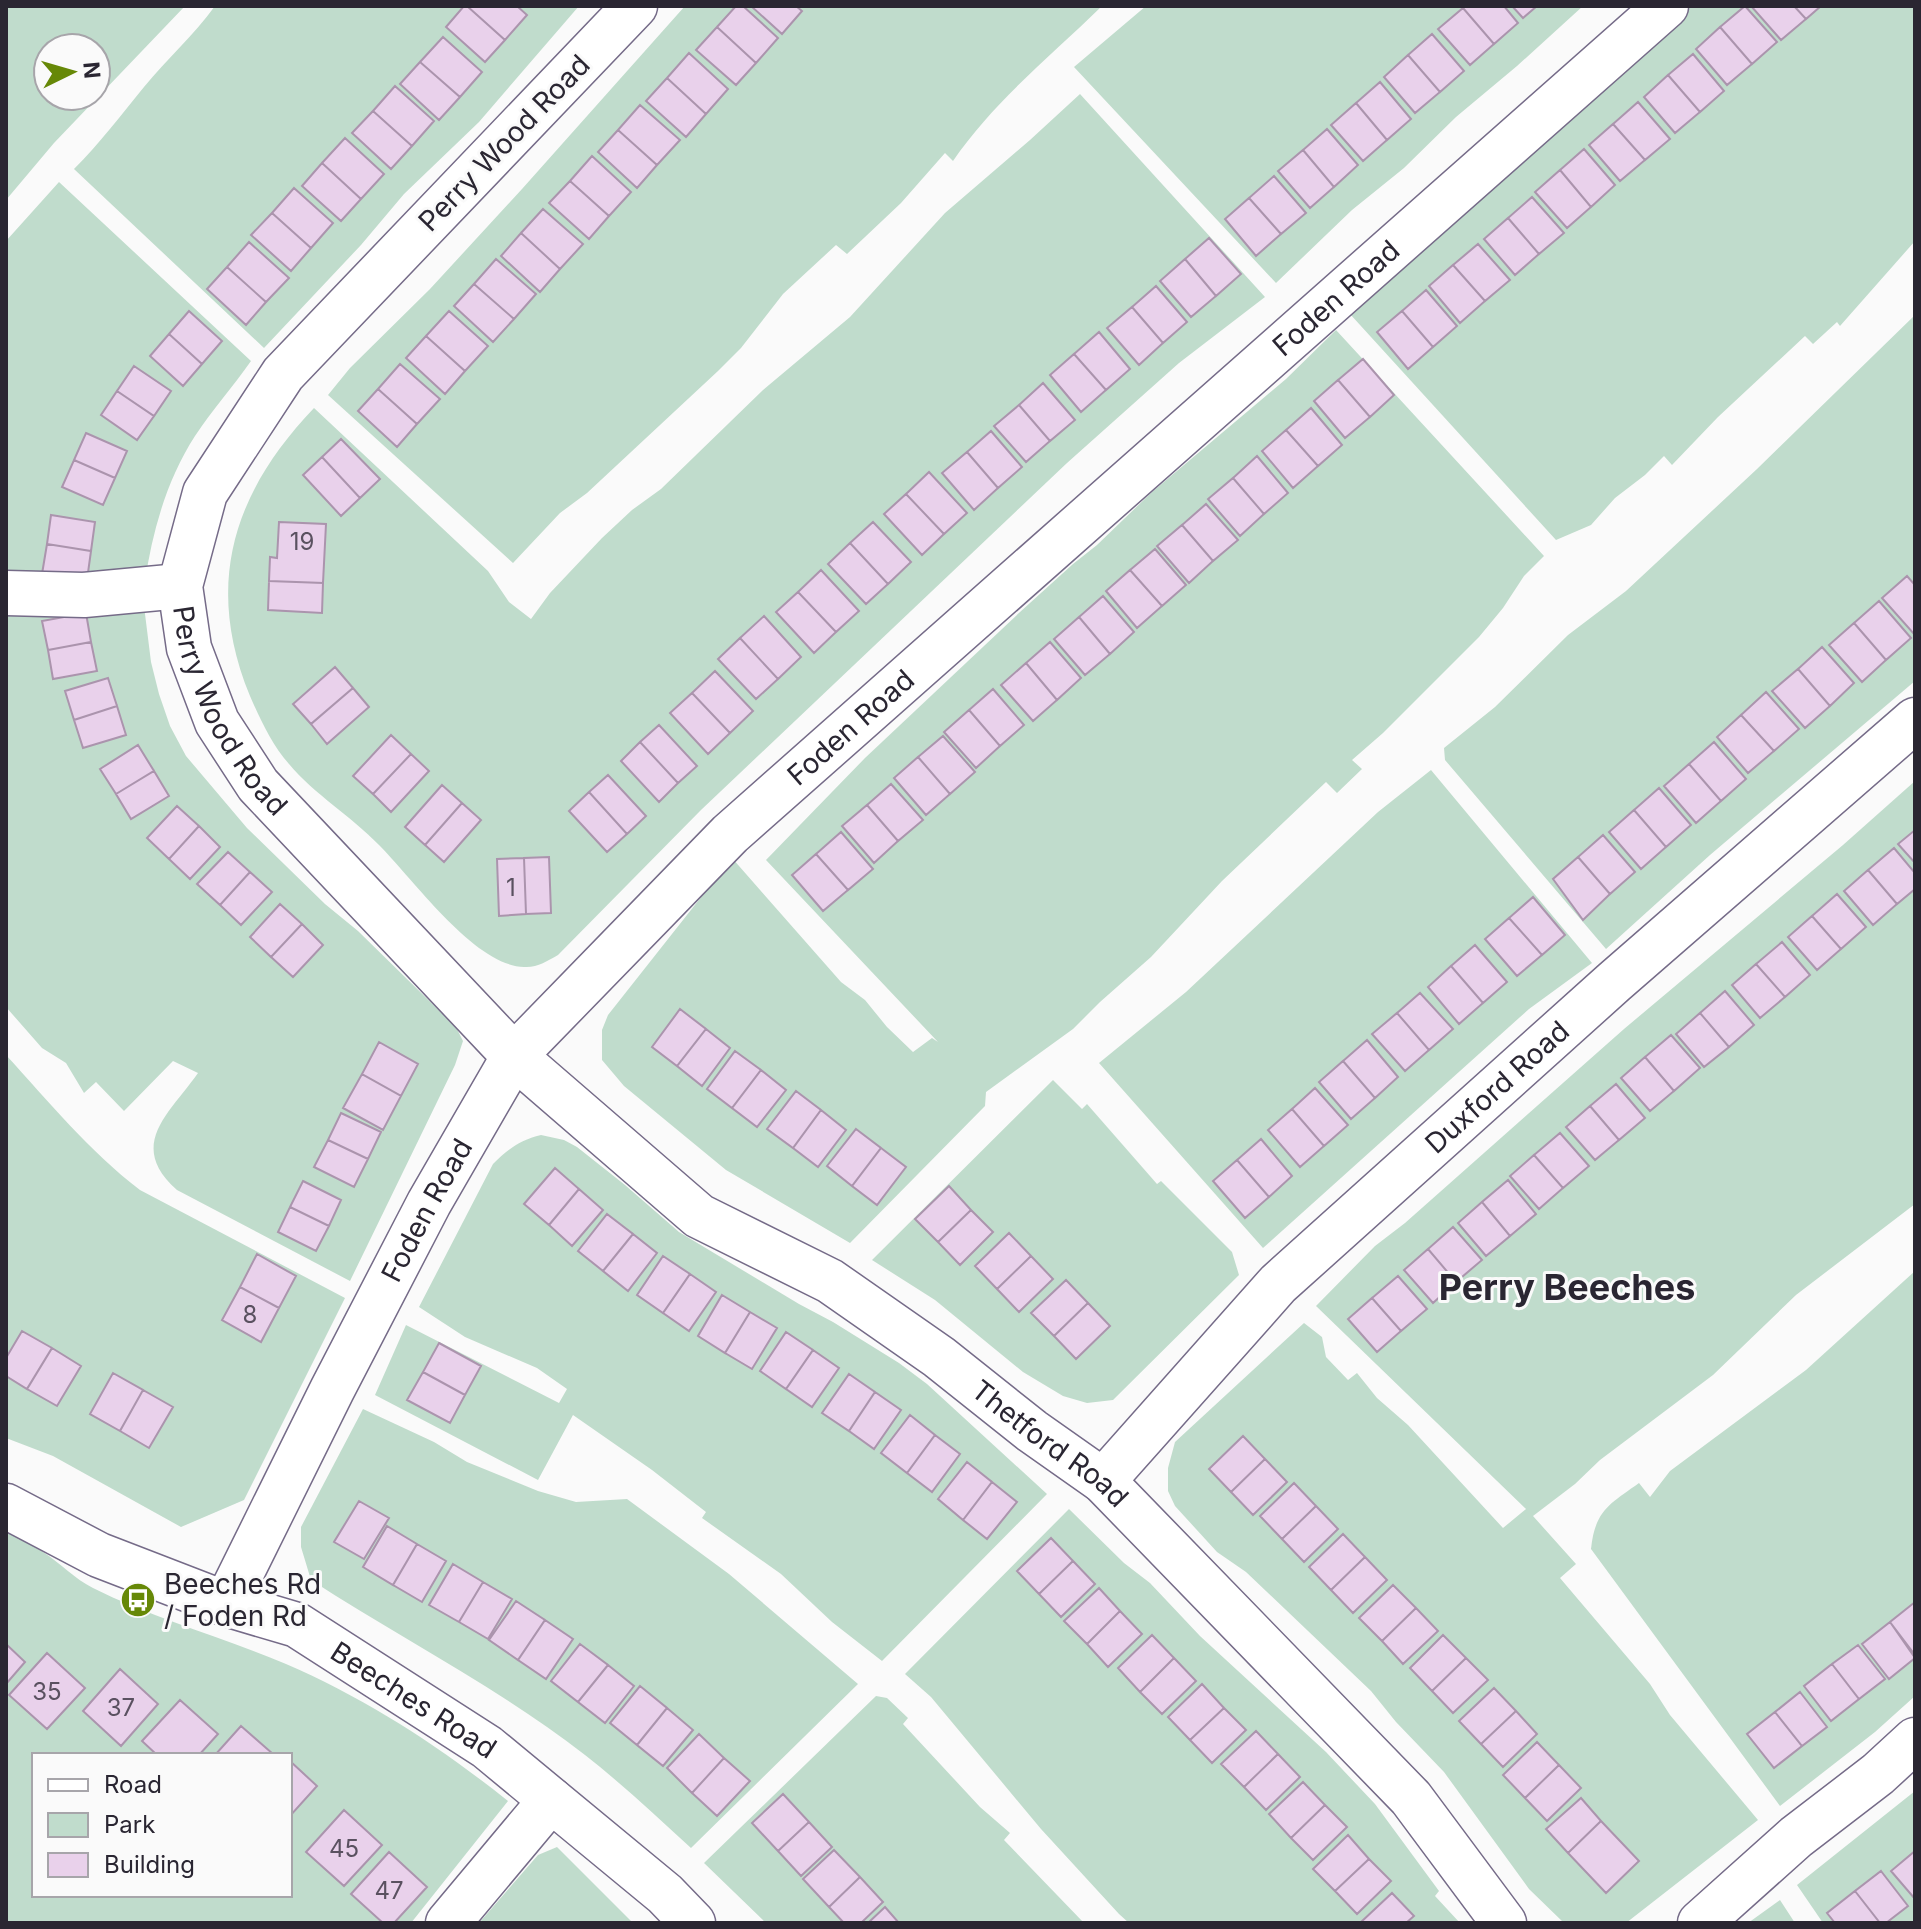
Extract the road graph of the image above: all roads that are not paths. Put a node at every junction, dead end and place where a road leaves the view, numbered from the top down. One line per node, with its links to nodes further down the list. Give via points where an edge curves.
1 (635, 6): 3 (street, Perry Wood Road, via 283,374 205,493)
2 (1666, 6): 6 (street, Foden Road, via 730,834)
3 (180, 586): 4 (street, via 84,595); 6 (street, Perry Wood Road, via 189,648 217,722 258,785)
4 (6, 593)
5 (1915, 720): 7 (street, Duxford Road, via 1278,1284)
6 (514, 1056): 7 (street, Thetford Road, via 699,1216 830,1281); 9 (street, Foden Road, via 429,1203)
7 (1103, 1481): 14 (street, Thetford Road, via 1411,1798)
8 (6, 1506): 9 (street, Beeches Road, via 99,1555)
9 (226, 1604): 11 (street, Beeches Road, via 297,1625 487,1747)
10 (1915, 1740): 15 (street)
11 (551, 1800): 12 (street); 13 (street, Beeches Road)
12 (448, 1923)
13 (693, 1923)
14 (1504, 1923)
15 (1700, 1923)

